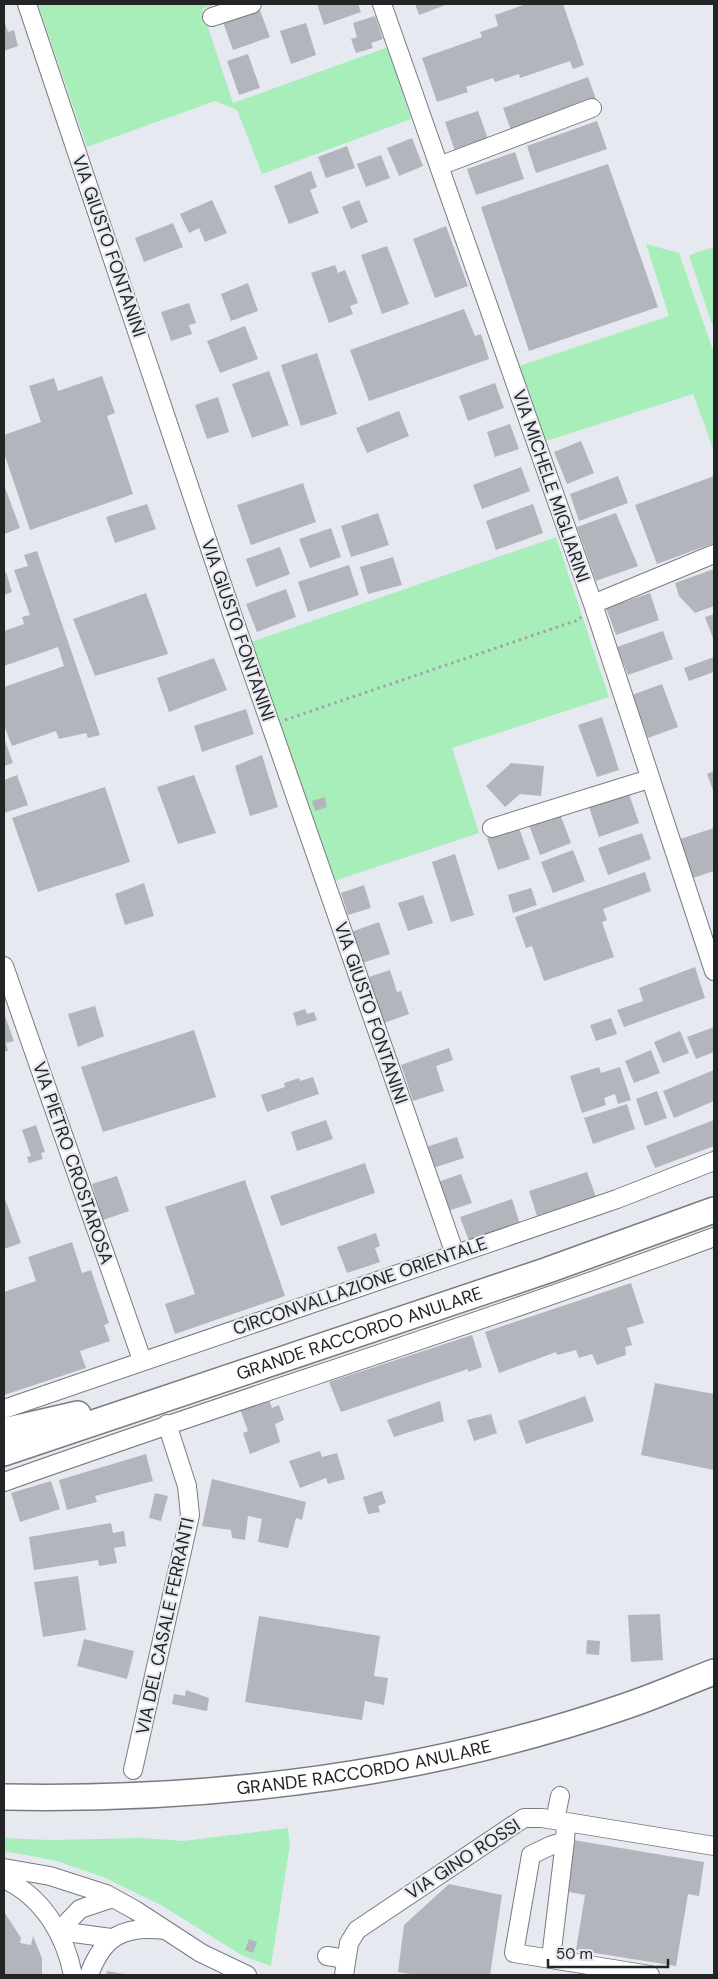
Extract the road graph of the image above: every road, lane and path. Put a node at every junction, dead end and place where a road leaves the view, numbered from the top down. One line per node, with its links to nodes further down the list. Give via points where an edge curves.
1 (27, 4): 9 (street, VIA GIUSTO FONTANINI)
2 (252, 4): 4 (street)
3 (382, 4): 6 (street, VIA MICHELE MIGLIARINI)
4 (212, 16)
5 (592, 108): 6 (street)
6 (439, 166): 8 (street, VIA MICHELE MIGLIARINI)
7 (714, 554): 8 (street)
8 (593, 604): 9 (path, via 578,620); 10 (street, VIA MICHELE MIGLIARINI)
9 (271, 725): 17 (street, VIA GIUSTO FONTANINI)
10 (649, 779): 11 (street); 13 (street, VIA MICHELE MIGLIARINI)
11 (492, 828)
12 (4, 966): 18 (street, VIA PIETRO CROSTAROSA)
13 (714, 971)
14 (714, 1161): 17 (street, CIRCONVALLAZIONE ORIENTALE, via 617,1199)
15 (714, 1210): 19 (highway, GRANDE RACCORDO ANULARE, via 529,1276)
16 (714, 1237): 21 (street, via 575,1289)
17 (454, 1254): 18 (street, CIRCONVALLAZIONE ORIENTALE)
18 (142, 1360): 20 (street, CIRCONVALLAZIONE ORIENTALE)
19 (152, 1402): 22 (highway, via 64,1416); 23 (highway, GRANDE RACCORDO ANULARE)
20 (4, 1409)
21 (167, 1424): 24 (street); 26 (street, VIA DEL CASALE FERRANTI, via 187,1486 190,1515)
22 (4, 1431)
23 (4, 1452)
24 (4, 1482)
25 (714, 1672): 28 (highway, GRANDE RACCORDO ANULARE, via 626,1706 543,1731 367,1772 263,1786 174,1793)
26 (133, 1770)
27 (560, 1796): 29 (street)
28 (4, 1798)
29 (560, 1821): 30 (street); 31 (street, VIA GINO ROSSI); 40 (street, VIA GINO ROSSI, via 529,1817 495,1835 360,1927 351,1937)
30 (565, 1841): 39 (street); 39 (street, via 531,1855 514,1953)
31 (714, 1846)
32 (4, 1868): 34 (street, via 58,1878)
33 (4, 1880): 35 (street, via 34,1900)
34 (113, 1898): 35 (street, via 80,1909); 36 (street)
35 (59, 1931): 37 (street); 41 (street)
36 (167, 1931): 37 (street, via 136,1929); 43 (street, via 201,1953)
37 (111, 1938): 42 (street, via 96,1958)
38 (327, 1956): 40 (street)
39 (551, 1958): 44 (street)
40 (345, 1967)
41 (72, 1975)
42 (89, 1975)
43 (247, 1975)
44 (650, 1975)

